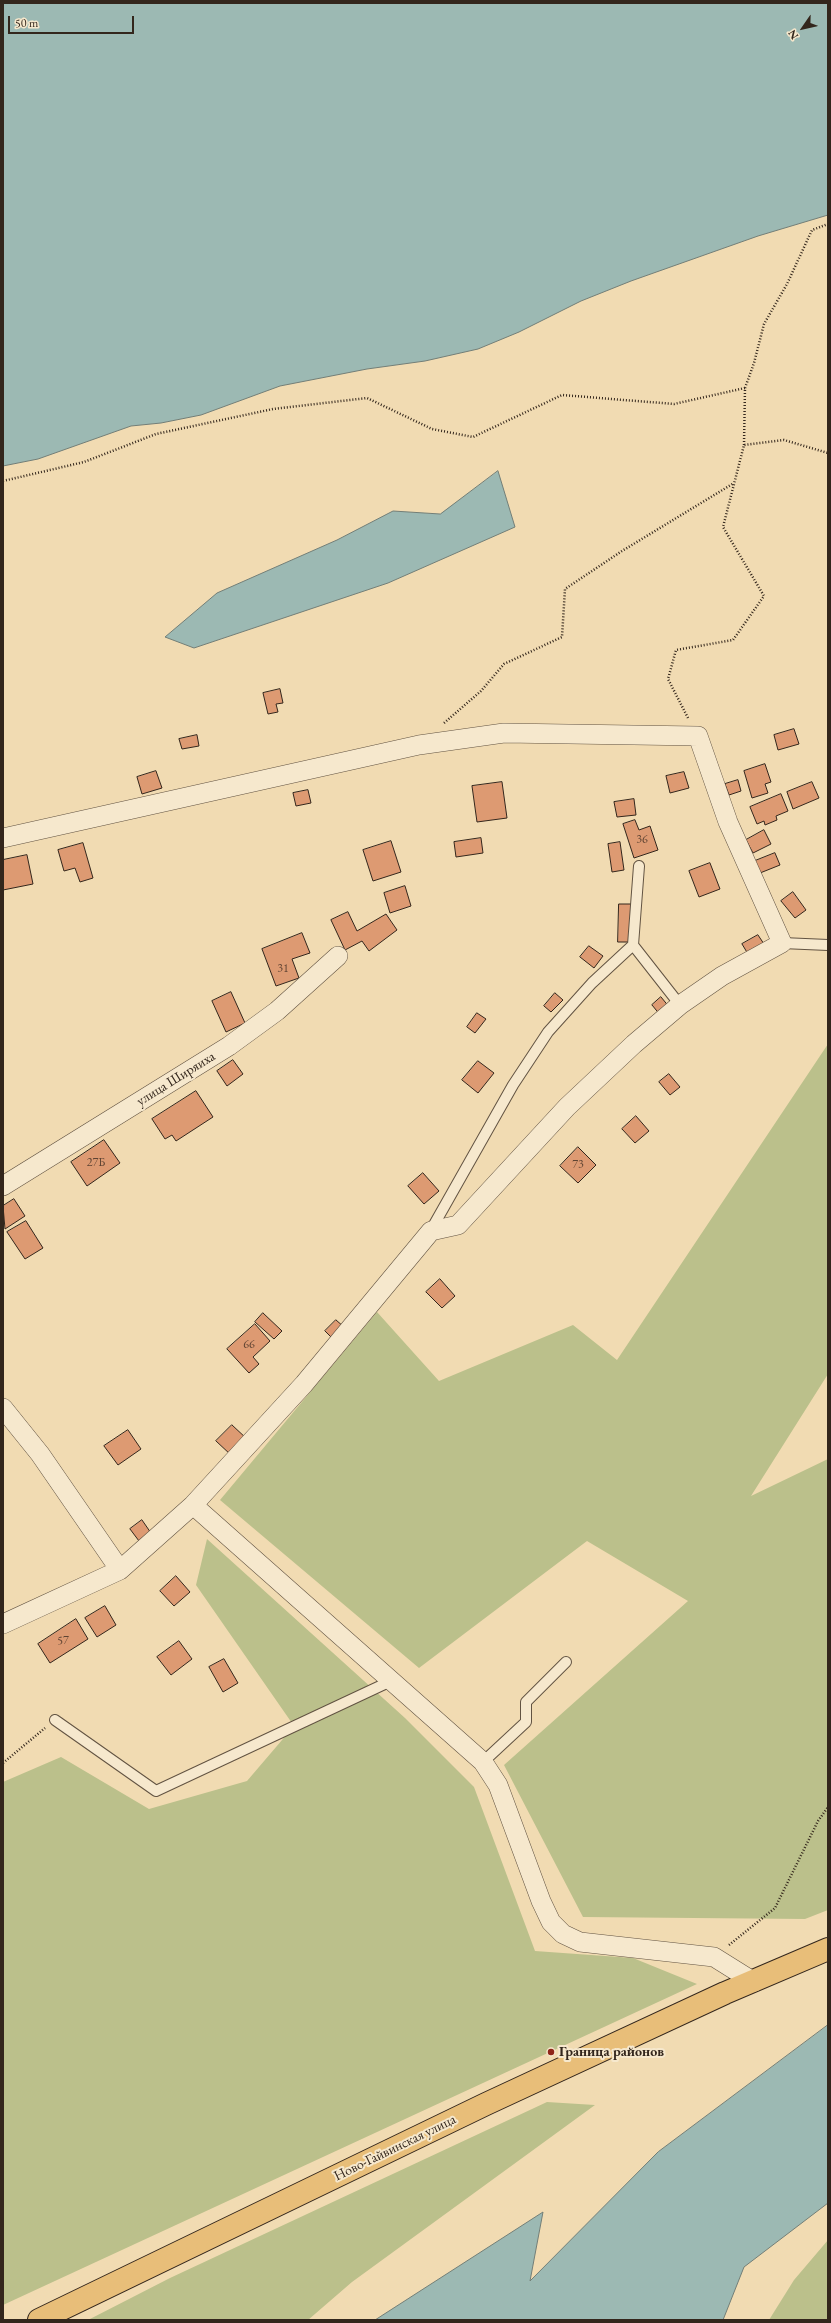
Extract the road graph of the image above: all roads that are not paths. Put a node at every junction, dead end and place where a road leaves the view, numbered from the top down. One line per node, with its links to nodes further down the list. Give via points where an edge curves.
1 (3, 838): 3 (street, via 419,744 504,733 698,736 728,822)
2 (639, 866): 4 (lane)
3 (782, 943): 5 (lane); 7 (street, via 722,976)
4 (633, 945): 7 (lane); 9 (lane, via 592,983 548,1032 513,1085)
5 (828, 945)
6 (338, 956): 8 (street, улица Ширяиха, via 277,1011 229,1046)
7 (680, 1005): 9 (street, via 634,1044 568,1107 458,1225)
8 (3, 1186)
9 (431, 1231): 11 (street, via 304,1384)
10 (3, 1408): 12 (street, via 40,1454)
11 (193, 1505): 12 (street); 15 (street)
12 (120, 1570): 13 (street)
13 (3, 1624)
14 (566, 1662): 17 (lane, via 526,1702 526,1722)
15 (391, 1680): 16 (lane, via 156,1791); 17 (street)
16 (54, 1720)
17 (483, 1762): 19 (street, via 498,1785 541,1901 551,1922 563,1934 580,1942 714,1957)
18 (828, 1949): 19 (main road, Ново-Гайвинская улица)
19 (754, 1982): 20 (main road, Ново-Гайвинская улица, via 725,1993 486,2104)
20 (39, 2320)

